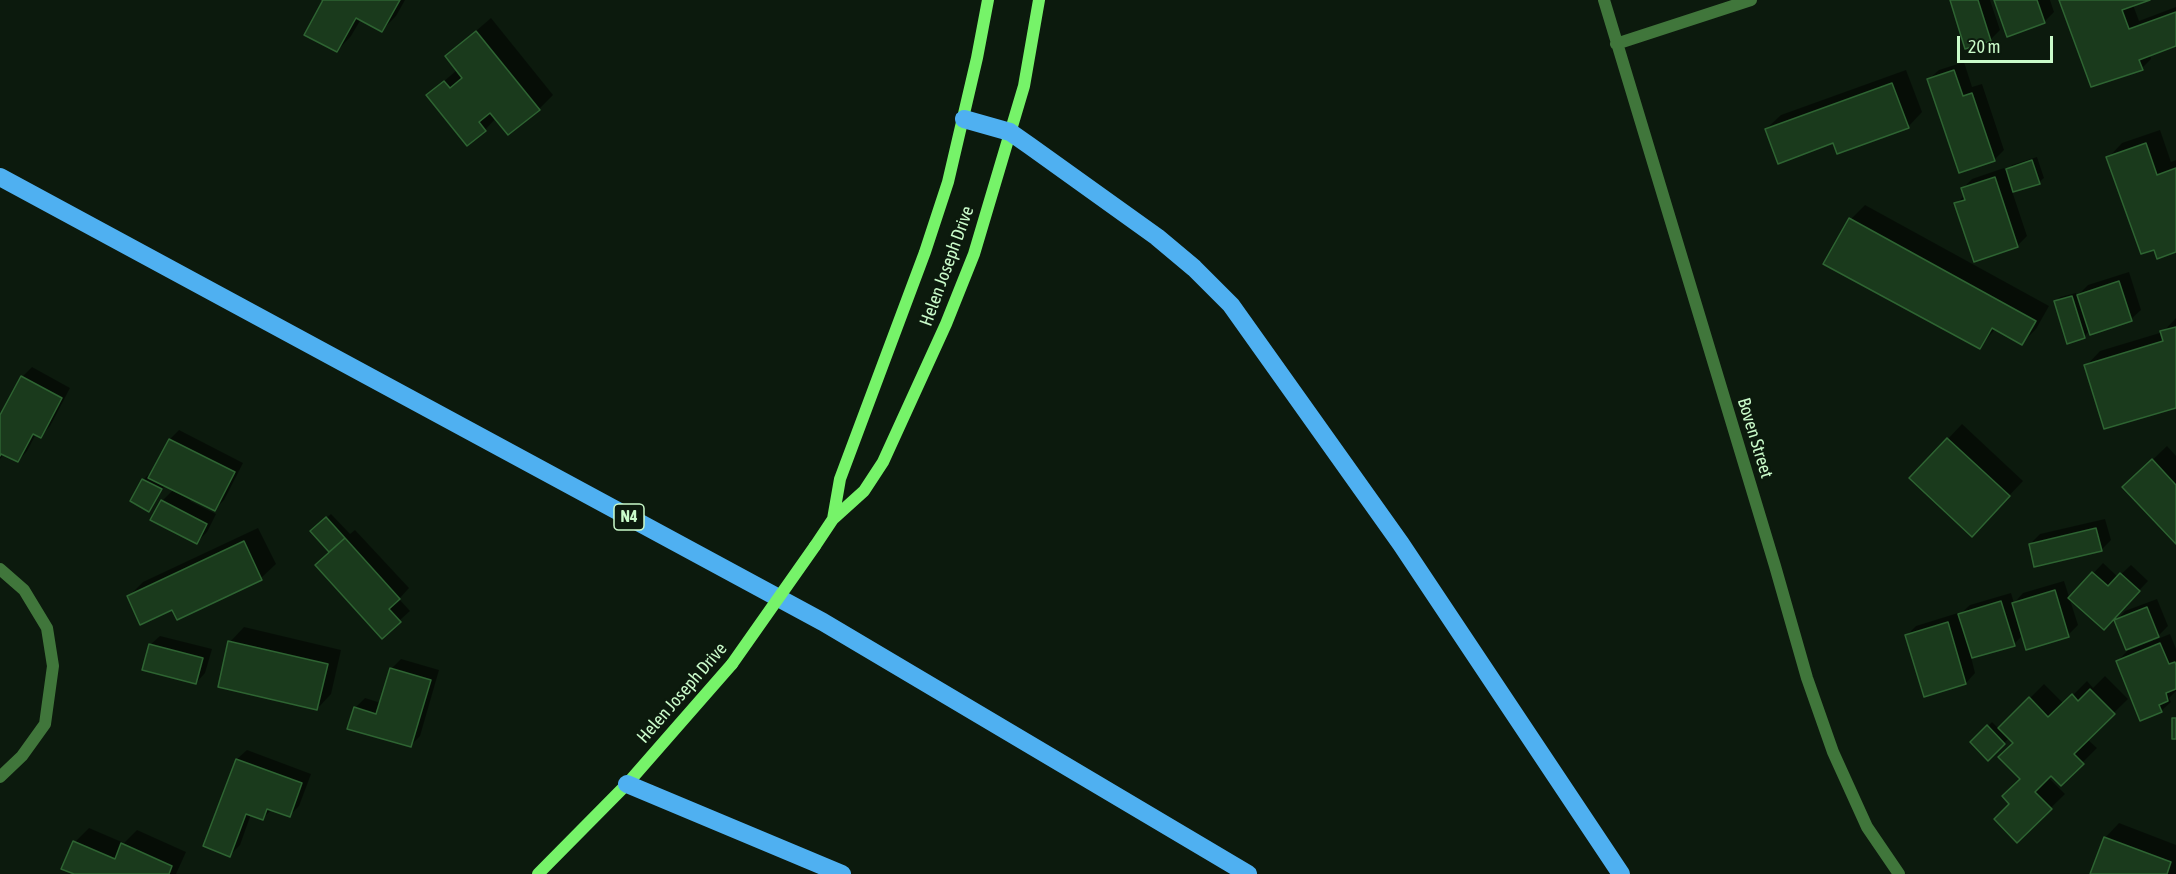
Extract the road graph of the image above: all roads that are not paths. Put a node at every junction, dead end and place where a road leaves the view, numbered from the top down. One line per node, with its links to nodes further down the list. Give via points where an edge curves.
1 (988, 0): 6 (street, Helen Joseph Drive)
2 (1039, 0): 7 (street, Helen Joseph Drive, via 1024,86)
3 (1604, 0): 5 (street, Boven Street)
4 (1751, 0): 5 (street)
5 (1616, 44): 17 (street, Boven Street, via 1814,700 1867,827)
6 (964, 119): 7 (highway); 9 (street, Helen Joseph Drive, via 925,252 840,479)
7 (1010, 132): 9 (street, Helen Joseph Drive, via 974,254 920,386 883,462 864,491); 16 (highway, via 1157,237 1231,305 1401,544)
8 (0, 177): 15 (highway, N4, via 823,622)
9 (833, 519): 12 (street, Helen Joseph Drive, bridge, via 732,664)
10 (0, 569): 11 (street, via 24,590 47,628 53,666 45,724 22,756)
11 (0, 777)
12 (627, 784): 13 (street, Helen Joseph Drive); 14 (highway)
13 (538, 874)
14 (842, 874)
15 (1248, 874)
16 (1621, 874)
17 (1899, 874)

